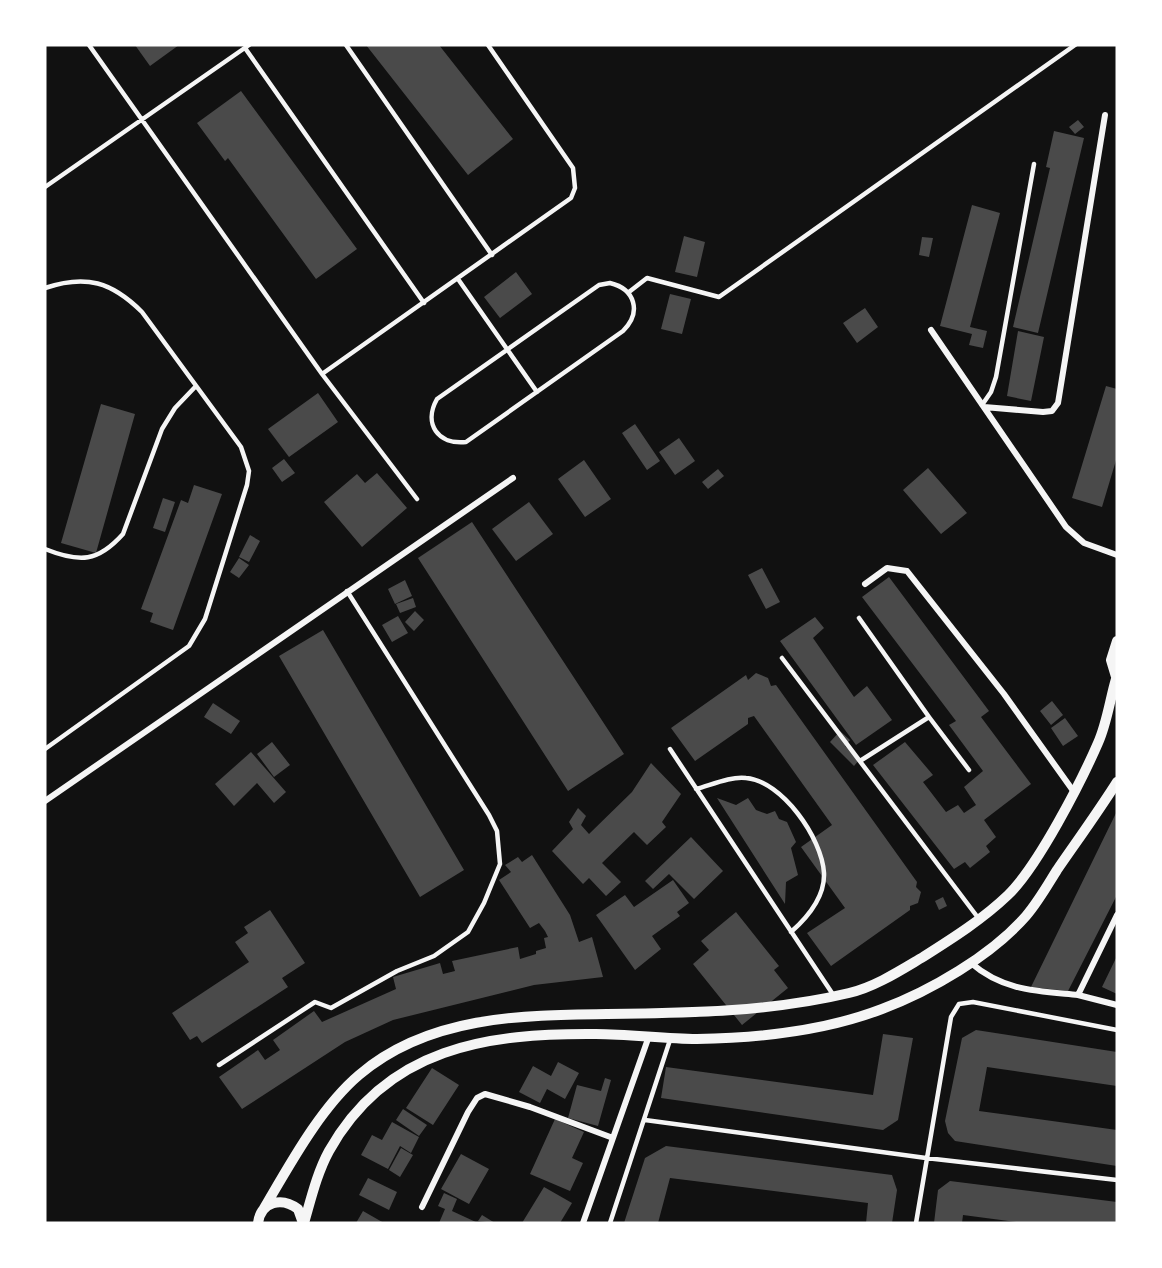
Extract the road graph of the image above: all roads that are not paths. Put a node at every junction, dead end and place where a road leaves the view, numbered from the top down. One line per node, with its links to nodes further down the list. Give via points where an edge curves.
1 (89, 45): 7 (lane)
2 (346, 45): 10 (lane)
3 (488, 45): 10 (lane, via 573,168 576,178 571,198 564,205)
4 (1075, 45): 13 (lane, via 719,297 648,278)
5 (247, 46): 7 (lane); 14 (lane)
6 (1105, 114): 20 (street, via 1058,403 1052,411)
7 (141, 121): 9 (lane); 17 (lane)
8 (1034, 164): 20 (lane, via 996,376)
9 (45, 187)
10 (492, 255): 11 (lane)
11 (458, 279): 14 (lane); 16 (lane)
12 (45, 288): 18 (lane, via 64,281 86,280 127,296)
13 (629, 292): 16 (lane, via 621,285 599,285); 19 (lane, via 635,313 631,323)
14 (424, 303): 17 (lane)
15 (932, 330): 20 (street)
16 (507, 349): 19 (lane); 19 (lane, via 437,399 430,421 435,432 444,440 466,442)
17 (322, 374): 22 (lane)
18 (196, 386): 23 (lane, via 165,423 123,534 110,548 90,559 65,558); 33 (lane, via 241,447 249,471 205,619 198,633 177,655)
19 (537, 392)
20 (983, 406): 24 (street, via 1066,527 1084,543)
21 (513, 478): 26 (street)
22 (417, 499)
23 (45, 549)
24 (1117, 555)
25 (866, 584): 38 (street, via 887,568 907,571 1004,694)
26 (347, 591): 39 (street); 50 (lane, via 489,816 497,831 500,864 468,932 434,956 397,971 331,1008 315,1002)
27 (859, 618): 31 (lane)
28 (1117, 641): 30 (street, via 1111,660)
29 (782, 657): 34 (lane)
30 (1116, 679): 38 (street, via 1100,740)
31 (929, 717): 34 (lane); 35 (lane)
32 (670, 748): 37 (lane)
33 (45, 749)
34 (860, 761): 41 (lane)
35 (969, 770)
36 (1117, 782): 43 (street, via 1025,917)
37 (696, 789): 42 (lane); 42 (lane, via 745,777 768,783 792,806 814,842 824,873 819,898 805,920)
38 (1074, 792): 41 (street, via 1010,894)
39 (45, 801)
40 (1117, 915): 44 (street)
41 (979, 919): 45 (street, via 899,972 852,993)
42 (791, 932): 45 (lane)
43 (971, 963): 44 (street, via 1002,984 1019,990); 49 (street, via 881,1010 830,1024 751,1036)
44 (1078, 995): 46 (street)
45 (834, 996): 56 (street, via 788,1005 697,1013 526,1015 478,1020 434,1034 360,1074 331,1105)
46 (1117, 1005)
47 (1117, 1030): 53 (lane, via 973,1002 958,1004 951,1017)
48 (649, 1036): 49 (street); 52 (street); 57 (street, via 522,1036 474,1042 396,1076 366,1101 328,1153)
49 (670, 1037): 51 (lane)
50 (219, 1065)
51 (645, 1120): 53 (lane); 59 (lane)
52 (613, 1138): 55 (street, via 485,1094 477,1098 468,1112); 58 (street)
53 (926, 1158): 54 (lane); 60 (lane)
54 (1117, 1180)
55 (422, 1207)
56 (259, 1219): 57 (street, via 276,1202 285,1202 298,1209)
57 (304, 1223)
58 (582, 1223)
59 (610, 1223)
60 (916, 1223)

